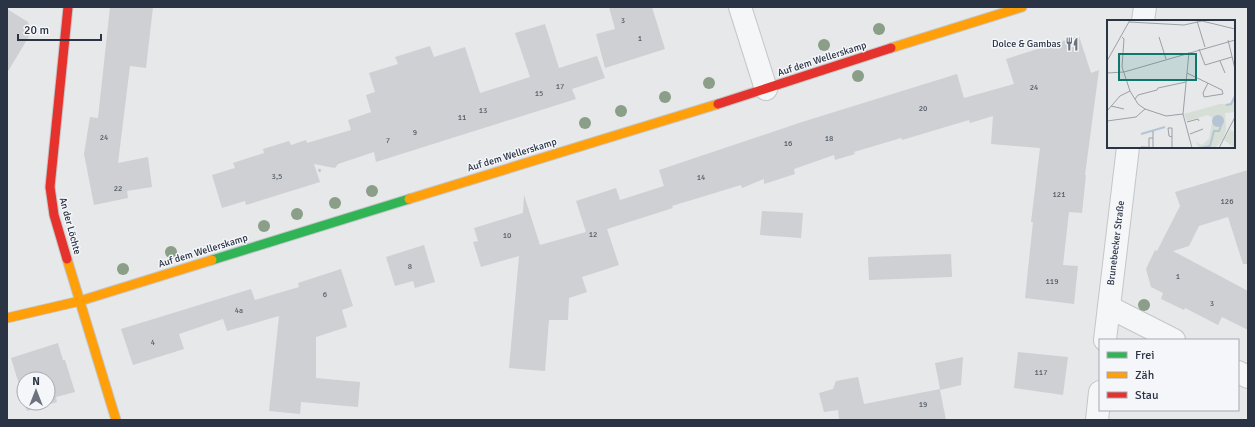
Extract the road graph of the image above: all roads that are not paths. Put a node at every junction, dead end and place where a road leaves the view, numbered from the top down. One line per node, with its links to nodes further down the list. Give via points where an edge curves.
1 (68, 7): 8 (street, An der Löchte, via 50,187 54,215)
2 (740, 7): 6 (street)
3 (1022, 7): 6 (street, Auf dem Wellerskamp)
4 (1144, 7): 5 (street)
5 (1143, 20)
6 (766, 89): 8 (street, Auf dem Wellerskamp)
7 (1128, 148): 9 (street, Brunebecker Straße)
8 (80, 301): 10 (street, Auf dem Wellerskamp); 16 (street, An der Löchte)
9 (1109, 307): 11 (street, Brunebecker Straße); 12 (street)
10 (7, 318)
11 (1105, 339)
12 (1172, 339)
13 (1239, 372): 14 (street)
14 (1248, 377)
15 (1099, 401): 17 (street)
16 (116, 420)
17 (1097, 420)

